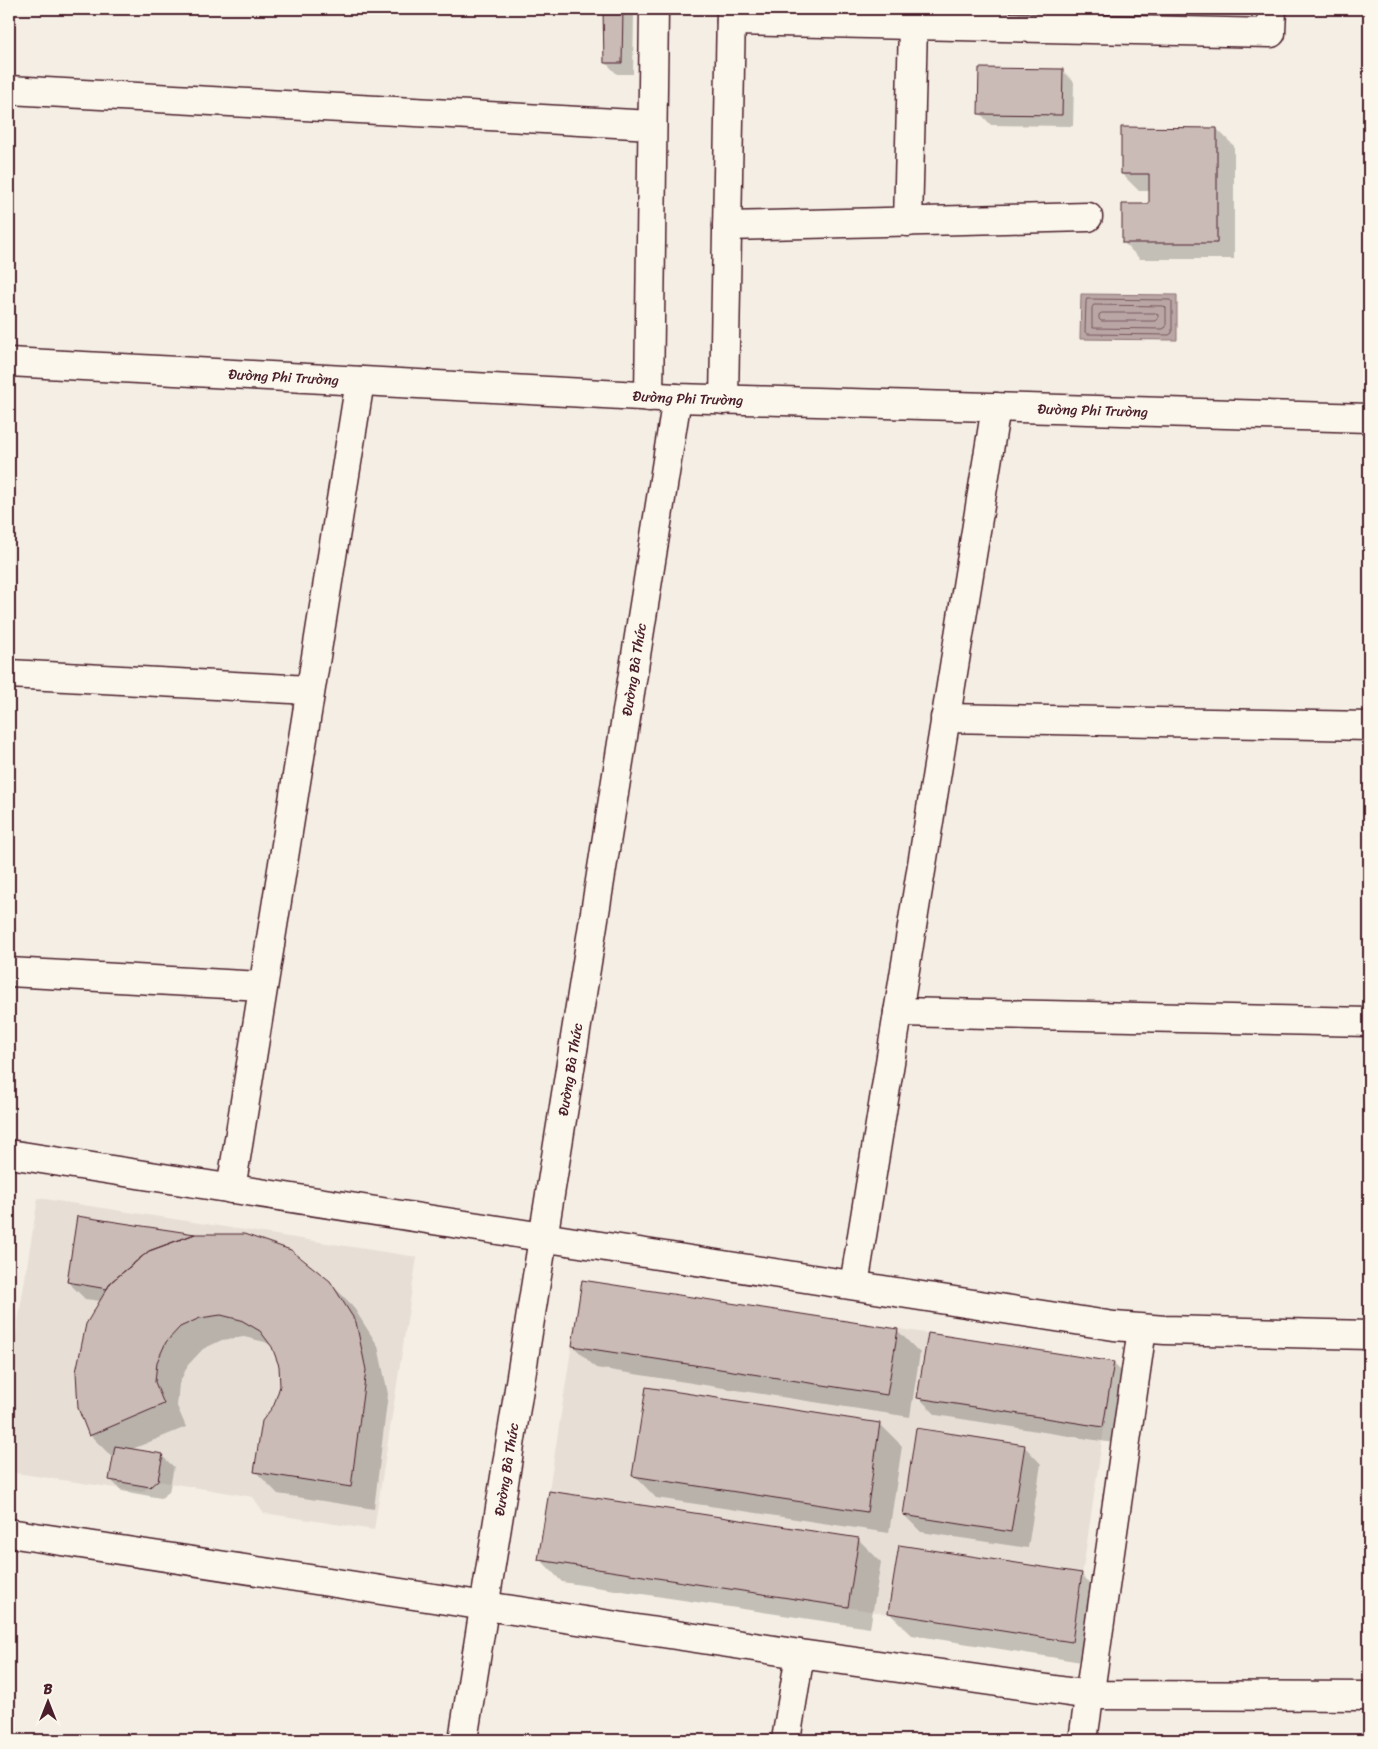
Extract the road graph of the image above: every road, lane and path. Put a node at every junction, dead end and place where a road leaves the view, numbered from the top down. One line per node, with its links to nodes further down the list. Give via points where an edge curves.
1 (654, 9): 7 (street)
2 (1272, 9): 4 (street, via 1271,33)
3 (731, 15): 5 (street); 10 (street)
4 (1076, 19): 5 (street)
5 (913, 25): 9 (street)
6 (9, 90): 7 (street)
7 (652, 125): 13 (street)
8 (1088, 217): 9 (street)
9 (908, 222): 10 (street)
10 (727, 226): 15 (street)
11 (9, 362): 12 (street, Đường Phi Trường)
12 (360, 381): 13 (street, Đường Phi Trường); 19 (street)
13 (649, 397): 14 (street, Đường Phi Trường)
14 (677, 398): 15 (street, Đường Phi Trường); 28 (street, Đường Bà Thức)
15 (724, 400): 16 (street, Đường Phi Trường)
16 (996, 408): 17 (street, Đường Phi Trường); 20 (street)
17 (1369, 418)
18 (9, 674): 19 (street)
19 (310, 690): 23 (street)
20 (946, 718): 21 (street); 24 (street)
21 (1369, 726)
22 (9, 972): 23 (street)
23 (263, 986): 27 (street)
24 (898, 1012): 25 (street); 29 (street)
25 (1369, 1022)
26 (9, 1154): 27 (street)
27 (231, 1189): 28 (street)
28 (542, 1238): 29 (street); 33 (street, Đường Bà Thức)
29 (854, 1286): 30 (street)
30 (1142, 1329): 31 (street); 35 (street)
31 (1369, 1335)
32 (9, 1533): 33 (street)
33 (484, 1606): 34 (street); 37 (street, Đường Bà Thức)
34 (800, 1654): 35 (street); 38 (street)
35 (1090, 1695): 36 (street); 39 (street)
36 (1369, 1696)
37 (462, 1740)
38 (786, 1740)
39 (1083, 1740)

